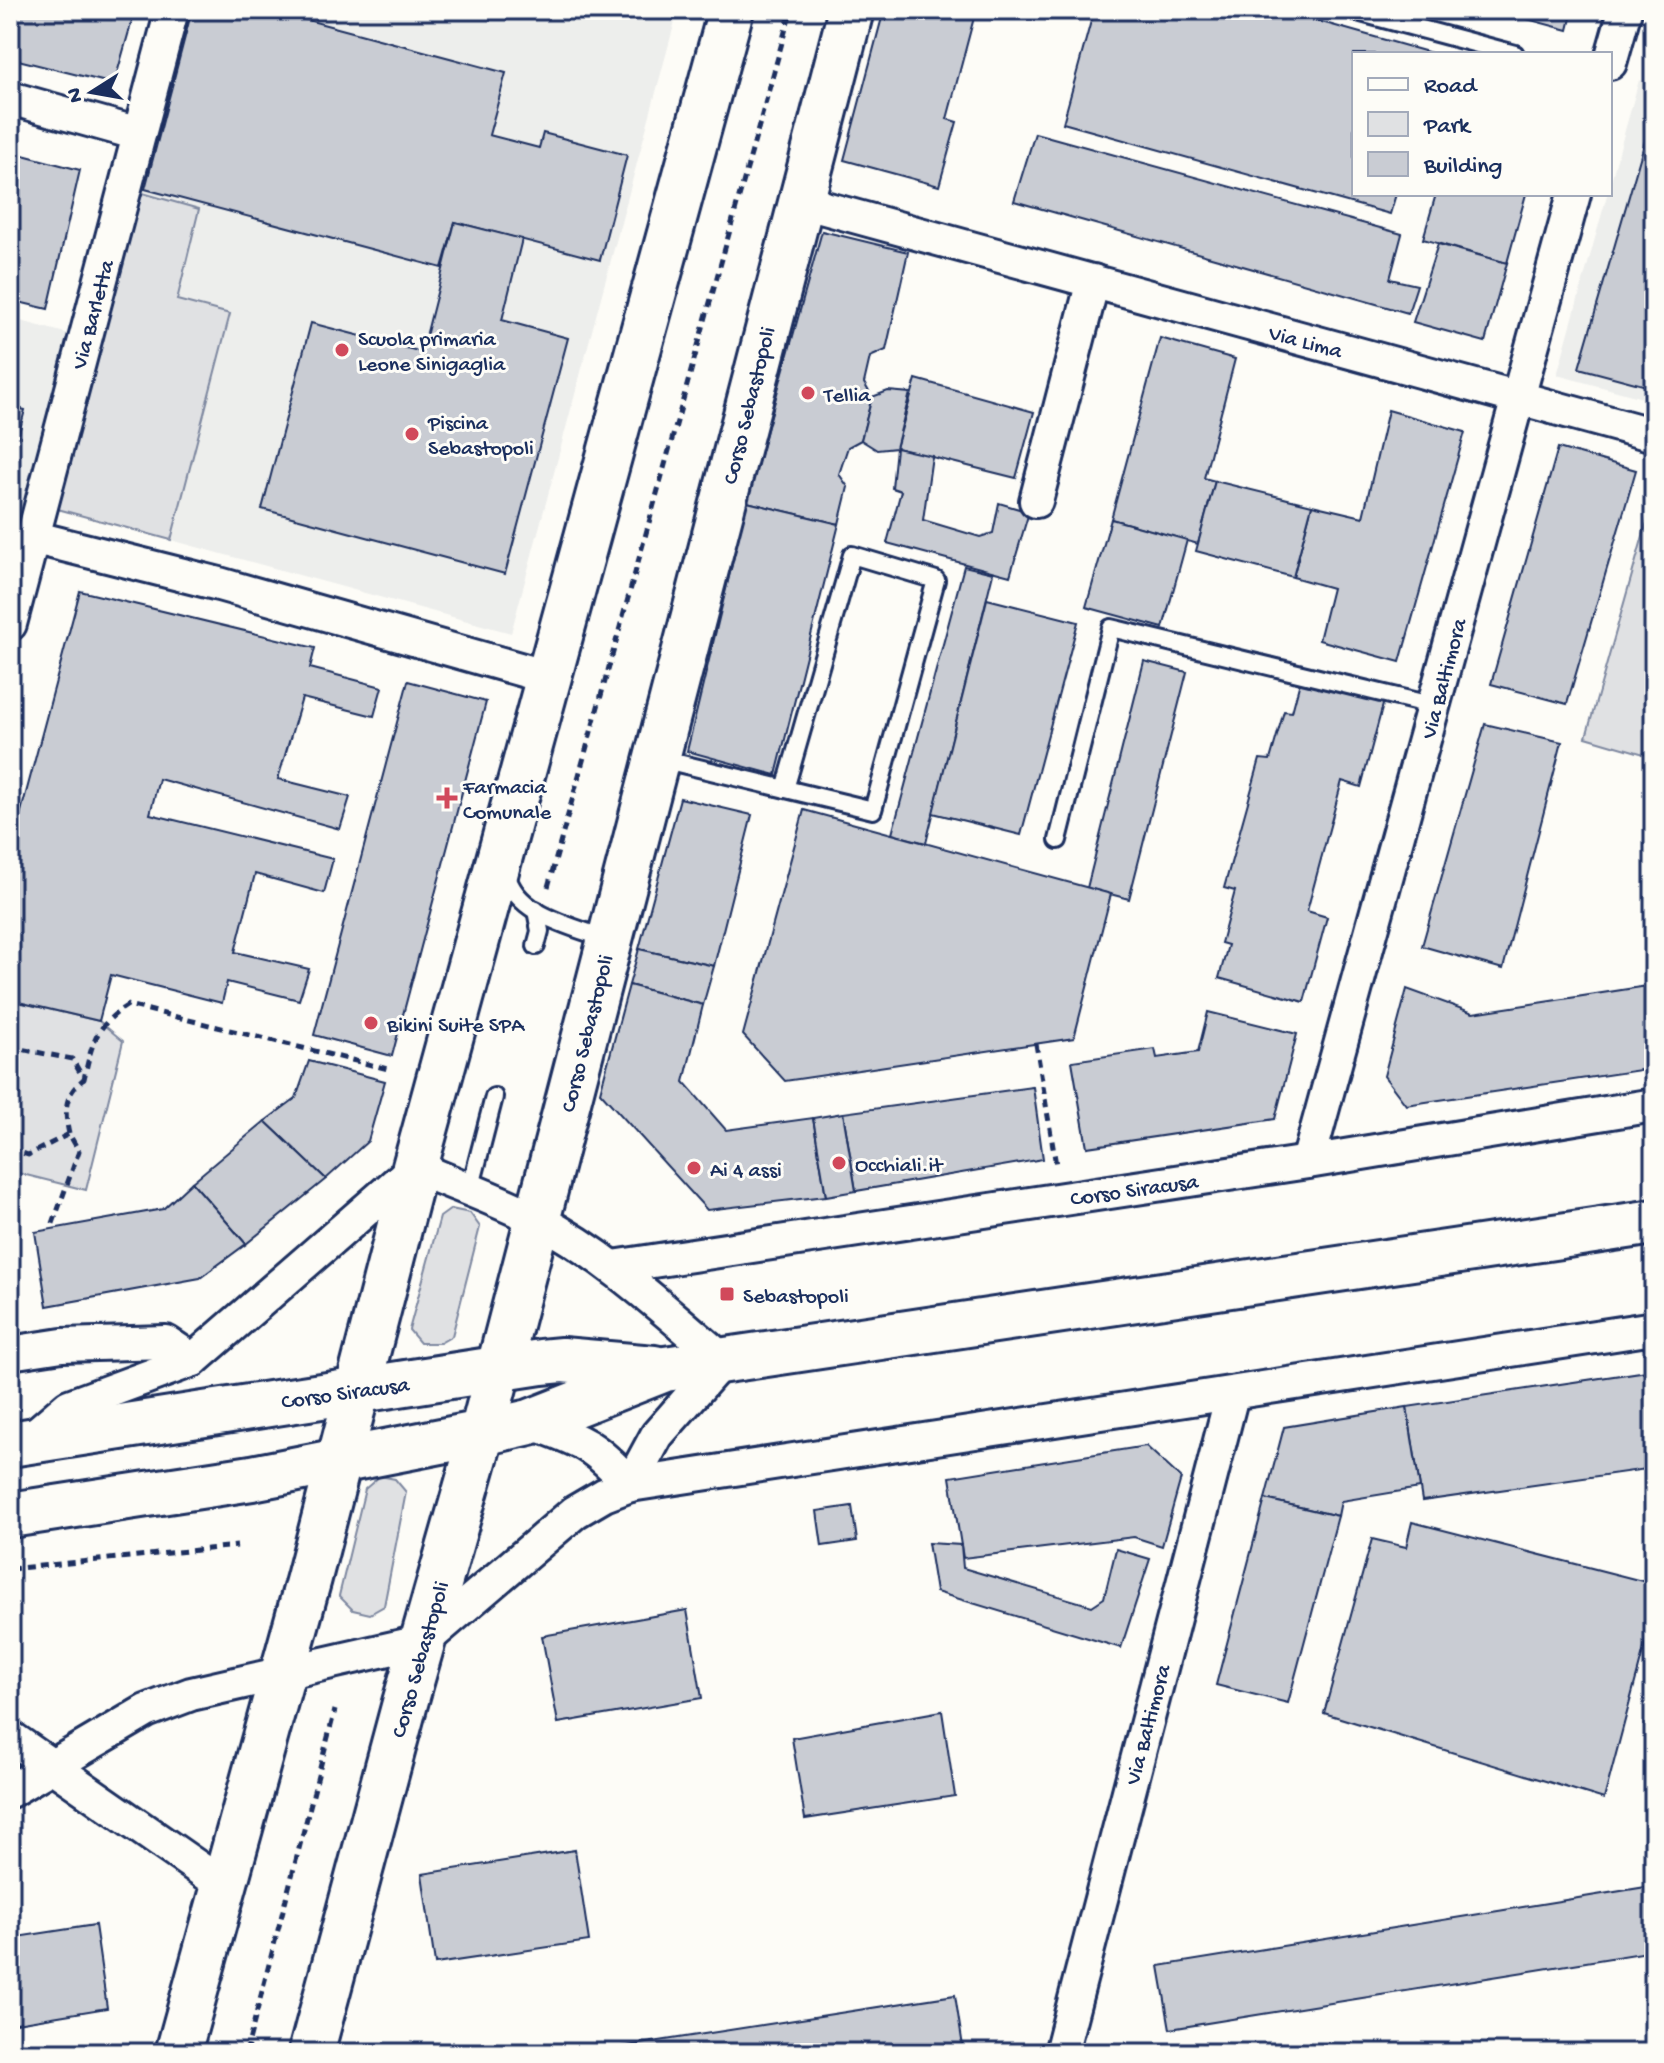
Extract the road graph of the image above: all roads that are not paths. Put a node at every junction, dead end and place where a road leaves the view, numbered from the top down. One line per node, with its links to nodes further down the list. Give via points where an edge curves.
1 (172, 10): 9 (street, Via Barletta)
2 (731, 10): 18 (main road)
3 (851, 10): 11 (main road, Corso Sebastopoli)
4 (1350, 10): 6 (lane)
5 (1625, 10): 7 (street)
6 (1508, 52)
7 (1612, 56)
8 (10, 98): 9 (street)
9 (139, 134): 16 (street, Via Barletta)
10 (1573, 196): 13 (street, Via Baltimora)
11 (799, 201): 12 (street, Via Lima); 20 (main road, Corso Sebastopoli)
12 (1093, 281): 13 (street, Via Lima); 15 (street)
13 (1519, 398): 14 (street, Via Lima); 19 (street, Via Baltimora)
14 (1654, 435)
15 (1036, 501)
16 (32, 537): 17 (street, Via Barletta); 18 (street)
17 (10, 624)
18 (551, 678): 23 (main road)
19 (1435, 706): 22 (lane, via 1111,628); 29 (street, Via Baltimora)
20 (656, 758): 21 (lane); 25 (main road, Corso Sebastopoli)
21 (785, 789): 21 (lane, via 873,810 936,580 852,555)
22 (1058, 840)
23 (503, 853): 24 (lane, via 508,883); 30 (main road)
24 (536, 910): 25 (lane); 26 (lane)
25 (609, 940): 32 (main road, Corso Sebastopoli)
26 (536, 946)
27 (494, 1097): 31 (lane)
28 (1654, 1105): 29 (street, Corso Siracusa)
29 (1308, 1162): 34 (street, Corso Siracusa)
30 (415, 1167): 31 (street); 37 (street, Corso Siracusa); 41 (main road)
31 (470, 1190): 32 (street)
32 (537, 1219): 34 (street); 39 (main road, Corso Sebastopoli)
33 (1654, 1222): 38 (main road, Corso Siracusa)
34 (613, 1267): 38 (street)
35 (1654, 1328): 42 (street)
36 (10, 1353): 37 (street, via 62,1345 166,1342)
37 (193, 1360): 45 (street, Corso Siracusa, via 69,1406)
38 (723, 1360): 40 (main road, Corso Siracusa); 47 (street, via 657,1435)
39 (499, 1368): 40 (main road, Corso Siracusa, via 562,1360); 41 (main road, Corso Siracusa); 44 (main road, Corso Sebastopoli)
40 (665, 1369): 43 (main road, Corso Siracusa)
41 (357, 1390): 45 (main road, Corso Siracusa); 46 (main road)
42 (1232, 1395): 47 (street); 57 (street, Via Baltimora)
43 (530, 1422): 44 (main road, Corso Siracusa); 47 (street, via 587,1444)
44 (482, 1433): 46 (main road, Corso Siracusa); 49 (main road, Corso Sebastopoli)
45 (19, 1443)
46 (338, 1462): 48 (main road, Corso Siracusa); 50 (main road)
47 (630, 1485): 49 (street, via 575,1512)
48 (10, 1515)
49 (424, 1641): 50 (street); 56 (main road, Corso Sebastopoli)
50 (283, 1672): 52 (street, via 191,1694 146,1711); 54 (main road)
51 (10, 1737): 52 (street)
52 (52, 1765): 53 (street); 54 (street)
53 (10, 1791)
54 (223, 1885): 55 (main road)
55 (178, 2053)
56 (311, 2053)
57 (1061, 2053)

